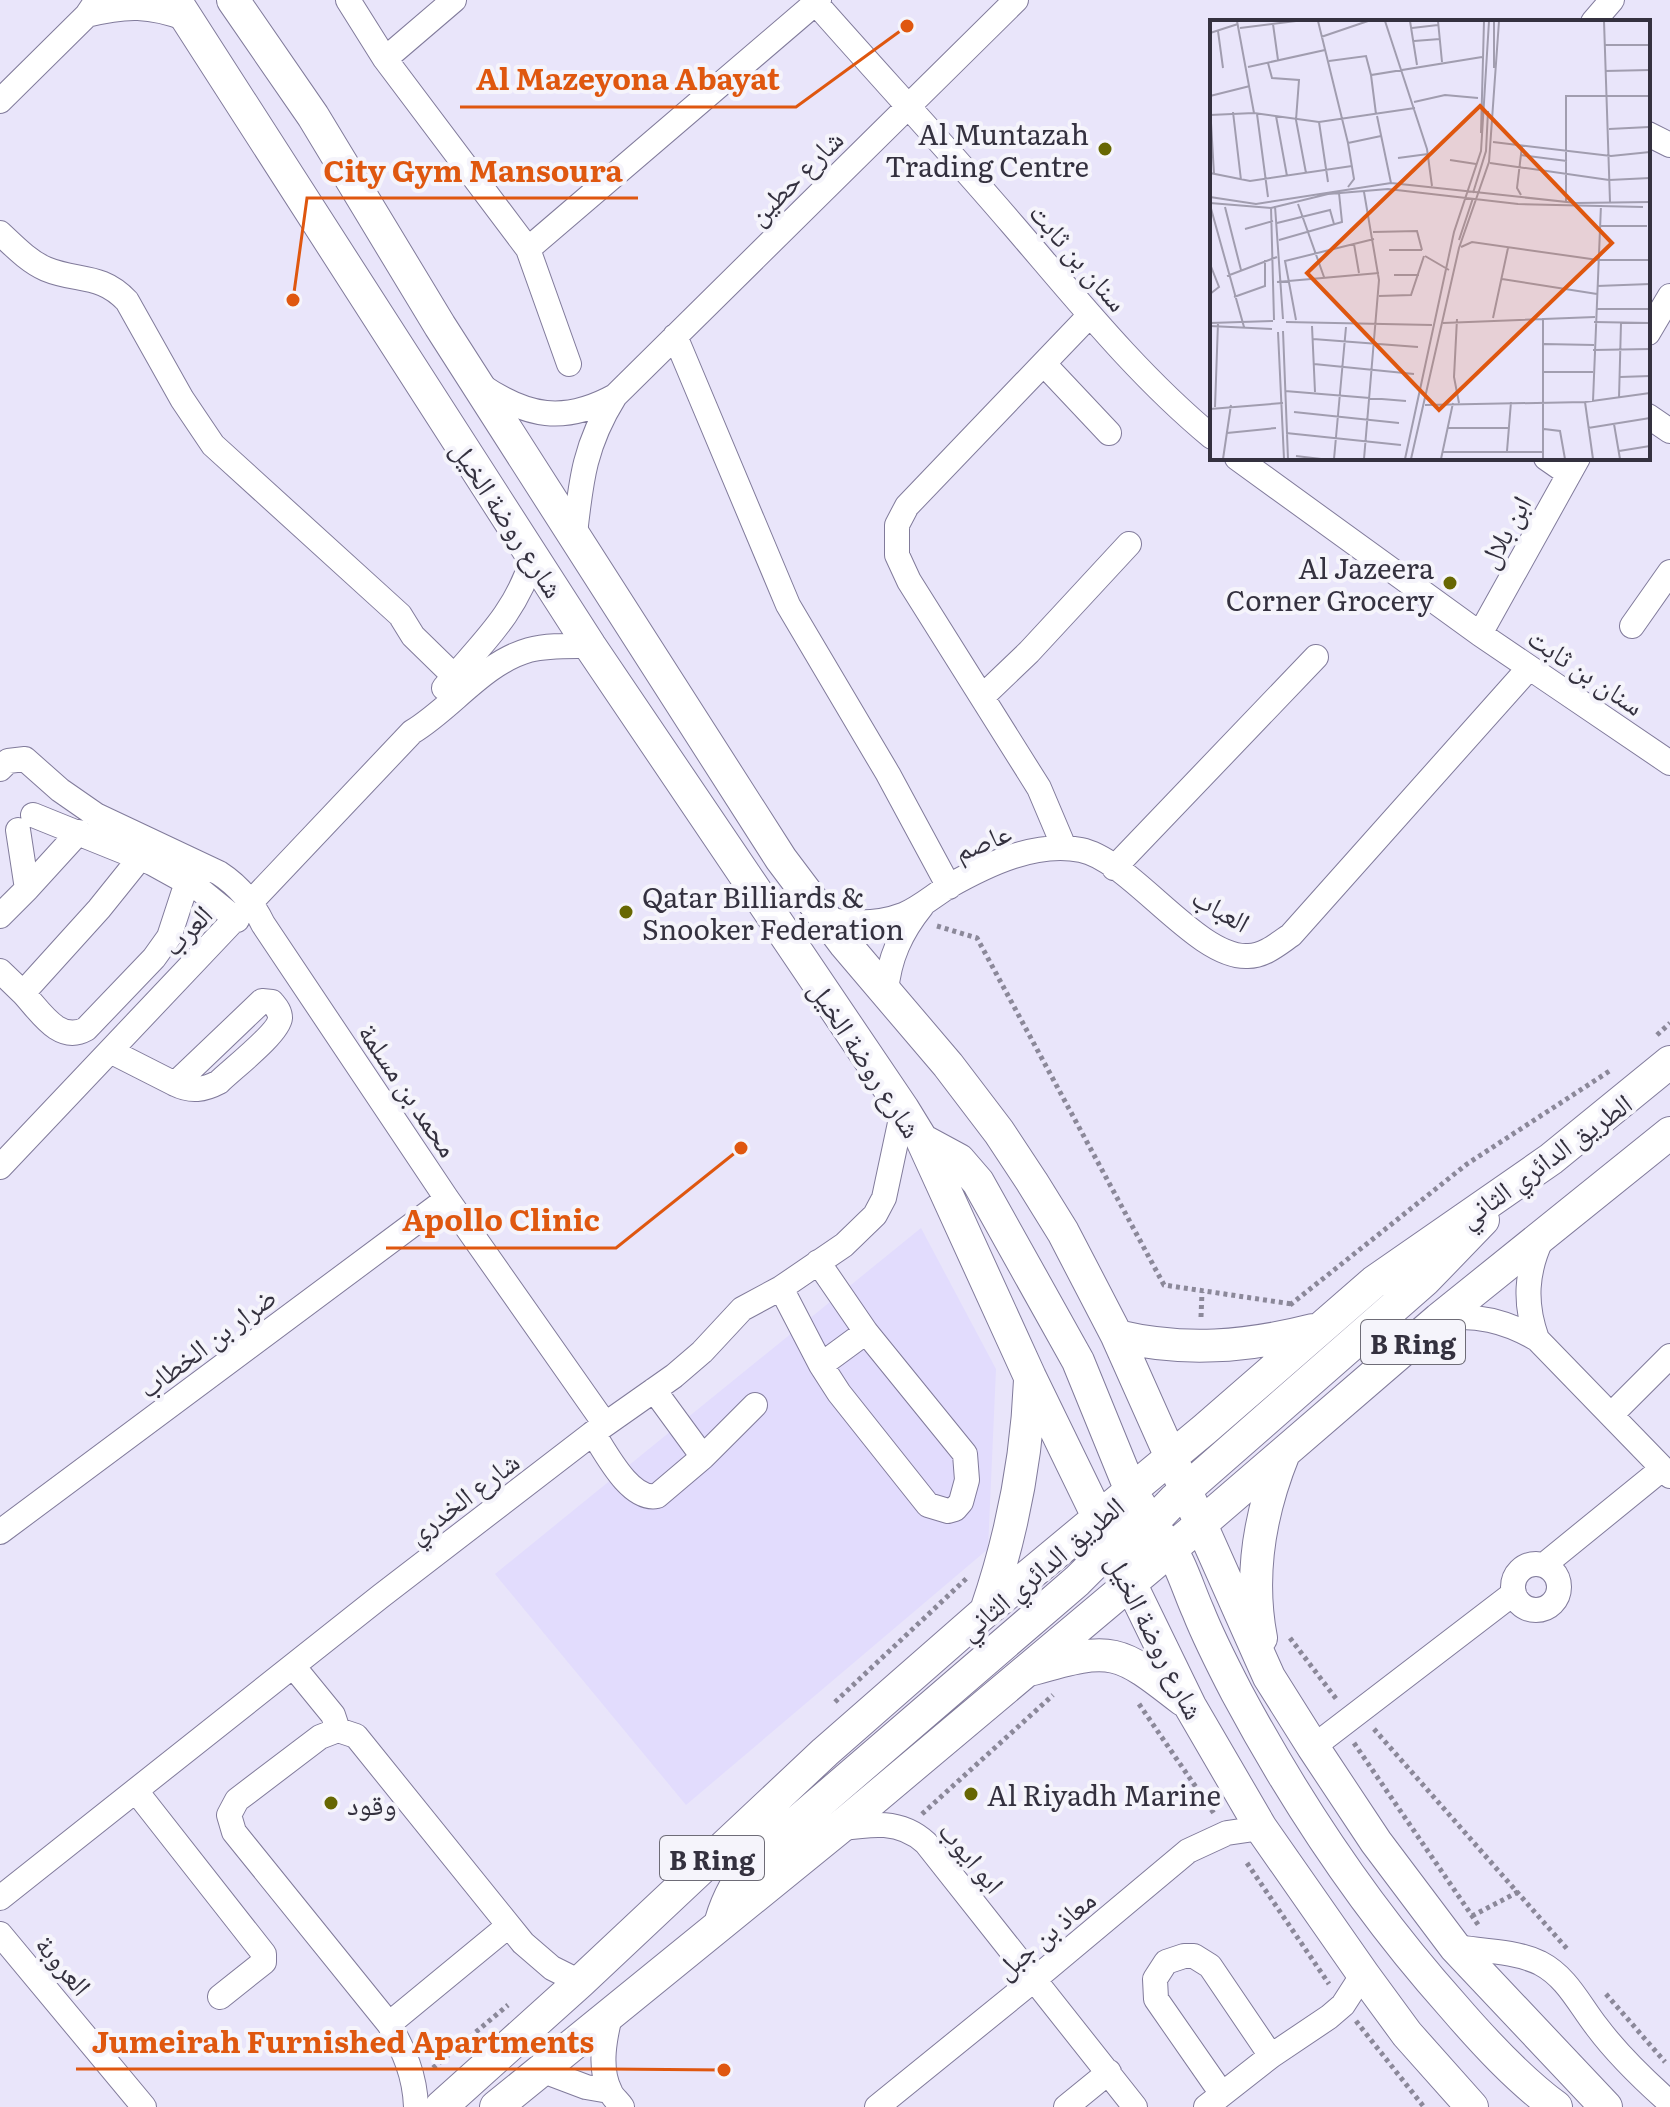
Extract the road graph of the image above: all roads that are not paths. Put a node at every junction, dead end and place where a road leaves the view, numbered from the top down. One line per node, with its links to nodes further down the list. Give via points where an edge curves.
1 (233, 0): 23 (main road, شارع روضة الخيل, via 313,116)
2 (348, 0): 10 (street)
3 (454, 0): 10 (street)
4 (1016, 0): 12 (street, شارع حطين)
5 (1612, 0): 9 (street)
6 (816, 1): 12 (street, سنان بن ثابت); 16 (street)
7 (92, 8): 8 (street); 11 (street)
8 (181, 10): 34 (main road, شارع روضة الخيل)
9 (1595, 20)
10 (385, 59): 16 (street)
11 (0, 101)
12 (909, 105): 18 (street, سنان بن ثابت); 20 (street, شارع حطين)
13 (1650, 135): 14 (street)
14 (1670, 145)
15 (0, 233): 41 (street, via 37,265 97,280 120,293 213,445 400,615 421,626)
16 (528, 249): 21 (street)
17 (1670, 296): 19 (street)
18 (1090, 315): 22 (street); 28 (street, سنان بن ثابت)
19 (1650, 330)
20 (675, 336): 24 (street, شارع حطين); 54 (street, via 788,605)
21 (569, 364)
22 (1044, 364): 27 (street); 42 (street, via 919,492 897,525 897,555 909,581)
23 (480, 385): 24 (street, شارع حطين, via 522,409 546,414 594,408); 32 (main road, شارع روضة الخيل)
24 (615, 396): 32 (street, شارع حطين, via 588,449)
25 (1650, 417): 26 (street)
26 (1670, 431)
27 (1109, 433)
28 (1210, 435)
29 (1240, 460): 37 (street, سنان بن ثابت)
30 (1553, 460): 31 (street)
31 (1574, 466): 37 (street, ابن بلال)
32 (575, 534): 59 (main road, شارع روضة الخيل, via 760,828)
33 (1129, 544): 42 (street)
34 (533, 556): 38 (main road, شارع روضة الخيل); 41 (street, العرب, via 507,616)
35 (1670, 572): 36 (street)
36 (1632, 626)
37 (1480, 634): 40 (street, سنان بن ثابت)
38 (590, 646): 43 (street, العرب, via 547,647 514,656); 66 (main road, شارع روضة الخيل)
39 (1316, 657): 52 (street)
40 (1529, 668): 44 (street, سنان بن ثابت); 52 (street, العباب, via 1291,935 1268,951 1249,957 1229,953)
41 (459, 671): 43 (street, العرب)
42 (982, 697): 49 (street, via 1039,788)
43 (412, 732): 56 (street, العرب)
44 (1670, 763)
45 (0, 769): 46 (street, via 8,761 25,759)
46 (67, 795): 47 (street); 56 (street, via 96,815 219,873 229,880)
47 (34, 823): 48 (street); 50 (street); 55 (street)
48 (79, 832): 51 (street); 55 (street)
49 (1064, 847): 52 (street, عاصم, via 1086,851); 54 (street, عاصم, via 1011,856)
50 (0, 848)
51 (140, 858): 53 (street); 62 (street)
52 (1114, 868)
53 (187, 882): 56 (street); 62 (street, via 169,937 86,1029 59,1030)
54 (949, 887): 57 (street, عاصم)
55 (27, 889): 58 (street)
56 (245, 911): 63 (street, العرب); 71 (street, محمد بن مسلمة, via 263,924)
57 (916, 913): 59 (street, عاصم, via 863,923); 61 (street, عاصم, via 896,947)
58 (0, 916)
59 (825, 919): 61 (main road, شارع روضة الخيل)
60 (0, 971): 62 (street)
61 (886, 992): 78 (main road, شارع روضة الخيل, via 1008,1145 1063,1232)
62 (23, 993)
63 (110, 1051): 65 (street); 69 (street, العرب)
64 (1660, 1052): 70 (main road, الطريق الدائري الثاني / B Ring, via 1605,1117)
65 (175, 1084)
66 (903, 1109): 68 (main road, شارع روضة الخيل); 73 (street, شارع الخدري, via 884,1198 875,1215)
67 (1670, 1133): 72 (main road, الطريق الدائري الثاني / B Ring)
68 (922, 1140): 82 (main road, شارع روضة الخيل); 92 (main road, via 959,1160 978,1182 1078,1361)
69 (0, 1167)
70 (1510, 1187): 76 (main road, الطريق الدائري الثاني / B Ring, via 1374,1282); 91 (main road, via 1425,1280)
71 (447, 1199): 86 (street, محمد بن مسلمة); 95 (street, ضرار بن الخطاب)
72 (1542, 1238): 75 (main road, الطريق الدائري الثاني / B Ring); 79 (street, via 1528,1288)
73 (818, 1262): 74 (street, شارع الخدري); 77 (street)
74 (781, 1288): 81 (street); 83 (street, شارع الخدري, via 742,1309 702,1352)
75 (1439, 1319): 79 (street, via 1490,1319); 87 (main road, الطريق الدائري الثاني / B Ring)
76 (1320, 1328): 78 (main road, via 1231,1346 1174,1346); 89 (main road, الطريق الدائري الثاني / B Ring)
77 (866, 1332): 81 (street); 81 (street, via 965,1454 967,1480 955,1509 928,1505)
78 (1117, 1336): 89 (main road, شارع روضة الخيل)
79 (1537, 1339): 85 (street)
80 (1670, 1356): 85 (street)
81 (821, 1365)
82 (1030, 1377): 93 (main road, شارع روضة الخيل); 101 (main road, via 1016,1509)
83 (654, 1390): 86 (street, شارع الخدري); 88 (street)
84 (755, 1405): 88 (street)
85 (1611, 1415): 90 (street)
86 (599, 1429): 88 (street, محمد بن مسلمة, via 634,1491 643,1496 657,1496); 102 (street, شارع الخدري)
87 (1286, 1450): 94 (main road, الطريق الدائري الثاني / B Ring); 104 (main road, via 1266,1504 1257,1562 1258,1620)
88 (703, 1457)
89 (1171, 1458): 91 (main road, شارع روضة الخيل); 92 (main road, الطريق الدائري الثاني / B Ring)
90 (1666, 1472): 98 (street)
91 (1186, 1489): 92 (main road); 94 (main road, شارع روضة الخيل)
92 (1142, 1513): 93 (main road); 94 (main road); 96 (main road); 97 (main road); 99 (main road)
93 (1098, 1517): 96 (main road, شارع روضة الخيل); 101 (main road, الطريق الدائري الثاني / B Ring)
94 (1201, 1524): 97 (main road, الطريق الدائري الثاني / B Ring); 104 (main road, شارع روضة الخيل)
95 (0, 1532)
96 (1112, 1547): 99 (main road, شارع روضة الخيل); 112 (main road, via 754,1859 727,1900)
97 (1170, 1549): 99 (main road, الطريق الدائري الثاني / B Ring); 136 (main road, via 1259,1733 1349,1877 1411,1959 1483,2040)
98 (1544, 1565): 100 (street, via 1521,1570); 100 (street, via 1559,1583 1554,1603 1531,1610)
99 (1130, 1582): 103 (main road, الطريق الدائري الثاني / B Ring); 105 (main road, شارع روضة الخيل)
100 (1514, 1593): 107 (street)
101 (986, 1611): 118 (main road, الطريق الدائري الثاني / B Ring, via 825,1752)
102 (293, 1666): 106 (street, via 333,1715); 108 (street, شارع الخدري)
103 (1022, 1672): 105 (main road, via 1078,1656 1107,1654 1134,1663); 110 (main road, الطريق الدائري الثاني / B Ring)
104 (1269, 1677): 107 (main road, شارع روضة الخيل)
105 (1190, 1706): 109 (main road, شارع روضة الخيل)
106 (338, 1730): 113 (street, via 356,1736 369,1749); 121 (street, via 320,1737 237,1800 230,1824)
107 (1313, 1747): 115 (main road, شارع روضة الخيل)
108 (136, 1791): 111 (street, شارع الخدري); 119 (street, via 264,1954 264,1962)
109 (1261, 1828): 116 (main road, شارع روضة الخيل); 117 (street, معاذ بن جبل, via 1227,1833 1188,1851)
110 (838, 1829): 112 (main road, الطريق الدائري الثاني / B Ring); 117 (street, ابو ايوب, via 873,1824 915,1833)
111 (0, 1898)
112 (720, 1924): 120 (main road, الطريق الدائري الثاني / B Ring)
113 (508, 1926): 118 (street, via 552,1968); 121 (street)
114 (0, 1934): 128 (street, العروبة)
115 (1455, 1947): 127 (street, via 1519,1956 1552,1970 1620,2054); 137 (main road, شارع روضة الخيل)
116 (1363, 1974): 122 (street, via 1343,2005); 135 (main road, شارع روضة الخيل, via 1407,2034)
117 (1035, 1979): 124 (street, ابو ايوب); 132 (street, معاذ بن جبل)
118 (580, 1982): 130 (main road, الطريق الدائري الثاني / B Ring)
119 (220, 1997)
120 (611, 2012): 123 (main road, الطريق الدائري الثاني / B Ring); 125 (street, via 604,2052)
121 (389, 2024): 129 (street, via 415,2082)
122 (1271, 2056): 126 (street); 126 (street, via 1210,1966 1194,1956 1166,1962 1155,1979 1156,1999)
123 (541, 2070): 125 (street); 131 (main road, الطريق الدائري الثاني / B Ring)
124 (1109, 2072): 133 (street); 134 (street, ابو ايوب)
125 (616, 2099)
126 (1214, 2101)
127 (1670, 2103)
128 (144, 2107)
129 (416, 2107)
130 (441, 2107)
131 (496, 2107)
132 (877, 2107)
133 (1066, 2107)
134 (1135, 2107)
135 (1472, 2107)
136 (1556, 2107)
137 (1606, 2107)

